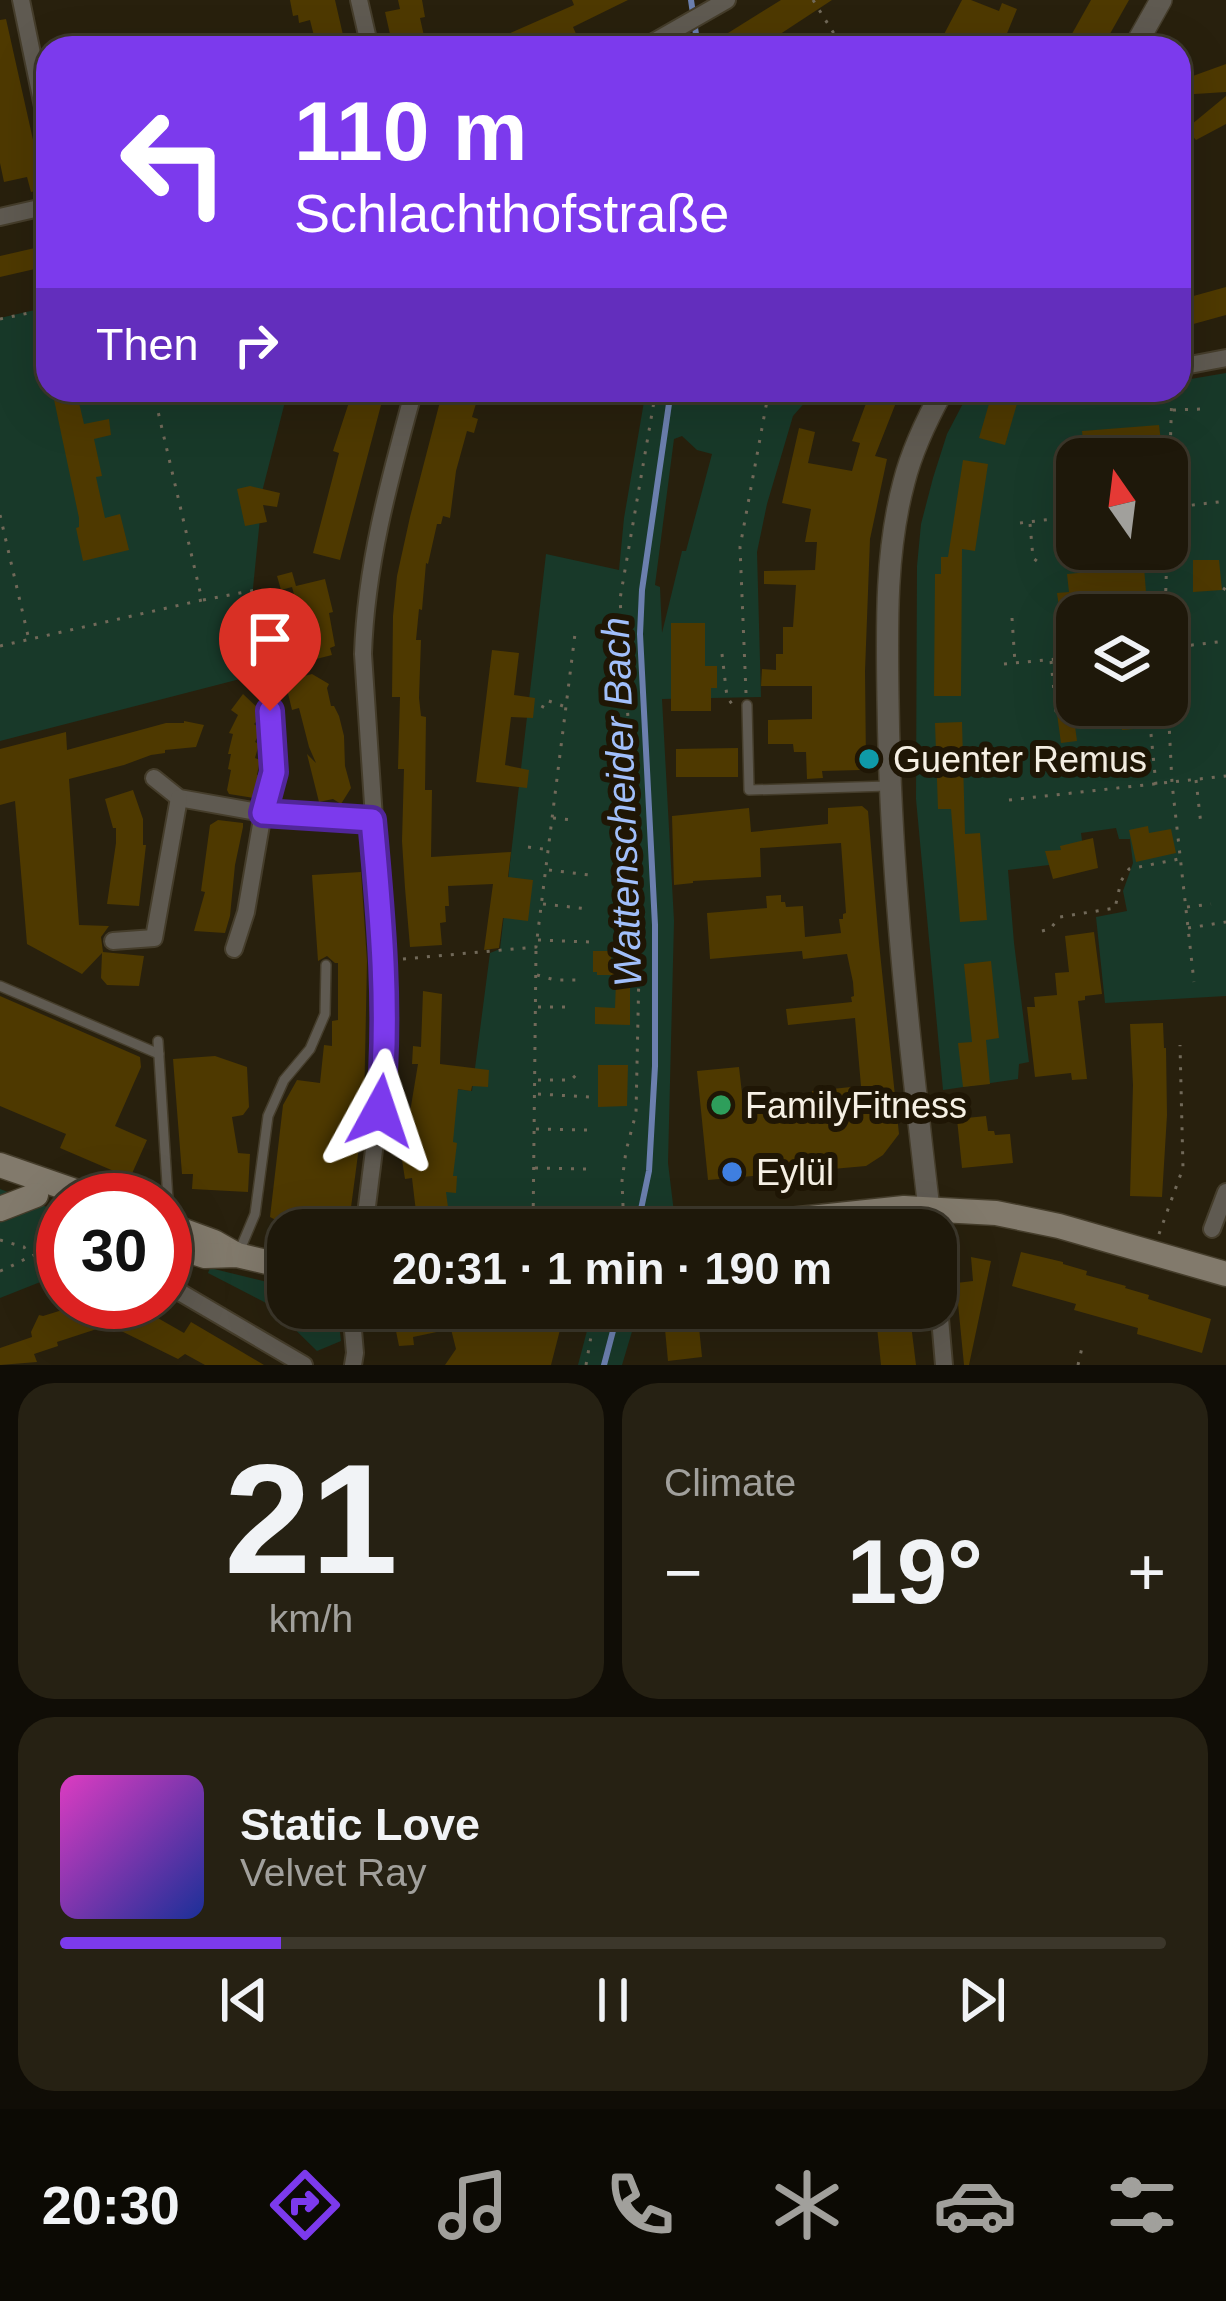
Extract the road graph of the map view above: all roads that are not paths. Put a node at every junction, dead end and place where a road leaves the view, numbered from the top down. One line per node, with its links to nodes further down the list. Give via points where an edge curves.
1 (21, 0): 8 (street)
2 (359, 0): 5 (street)
3 (1161, 0): 7 (street)
4 (722, 4): 6 (street)
5 (367, 36)
6 (665, 36)
7 (1141, 36)
8 (36, 73)
9 (36, 209): 10 (street)
10 (0, 217)
11 (1226, 358): 12 (street)
12 (1191, 365)
13 (411, 402): 21 (street, via 364,610)
14 (937, 402): 18 (street, via 904,483 892,548)
15 (747, 705): 18 (lane, via 749,790)
16 (270, 711): 20 (street, via 274,772)
17 (154, 778): 19 (street)
18 (889, 786): 36 (street)
19 (179, 798): 20 (street); 22 (street, via 154,938)
20 (263, 813): 21 (street); 23 (street)
21 (372, 820): 35 (street, via 383,1078)
22 (113, 941)
23 (234, 949)
24 (326, 965): 41 (lane, via 325,1014 268,1116 255,1214)
25 (0, 986): 27 (lane)
26 (158, 1040): 27 (lane)
27 (159, 1054): 29 (lane)
28 (0, 1165): 30 (main road)
29 (166, 1173)
30 (36, 1177)
31 (0, 1182): 33 (main road)
32 (1226, 1192): 38 (street)
33 (36, 1195): 34 (main road)
34 (0, 1209)
35 (367, 1209)
36 (929, 1209)
37 (957, 1218): 43 (main road, via 1007,1214)
38 (1212, 1229)
39 (192, 1234): 41 (main road)
40 (192, 1252): 41 (main road)
41 (237, 1255): 42 (main road)
42 (267, 1262)
43 (1226, 1274)
44 (192, 1299): 47 (street)
45 (353, 1329): 48 (street)
46 (941, 1329): 49 (street)
47 (304, 1365)
48 (353, 1365)
49 (944, 1365)

